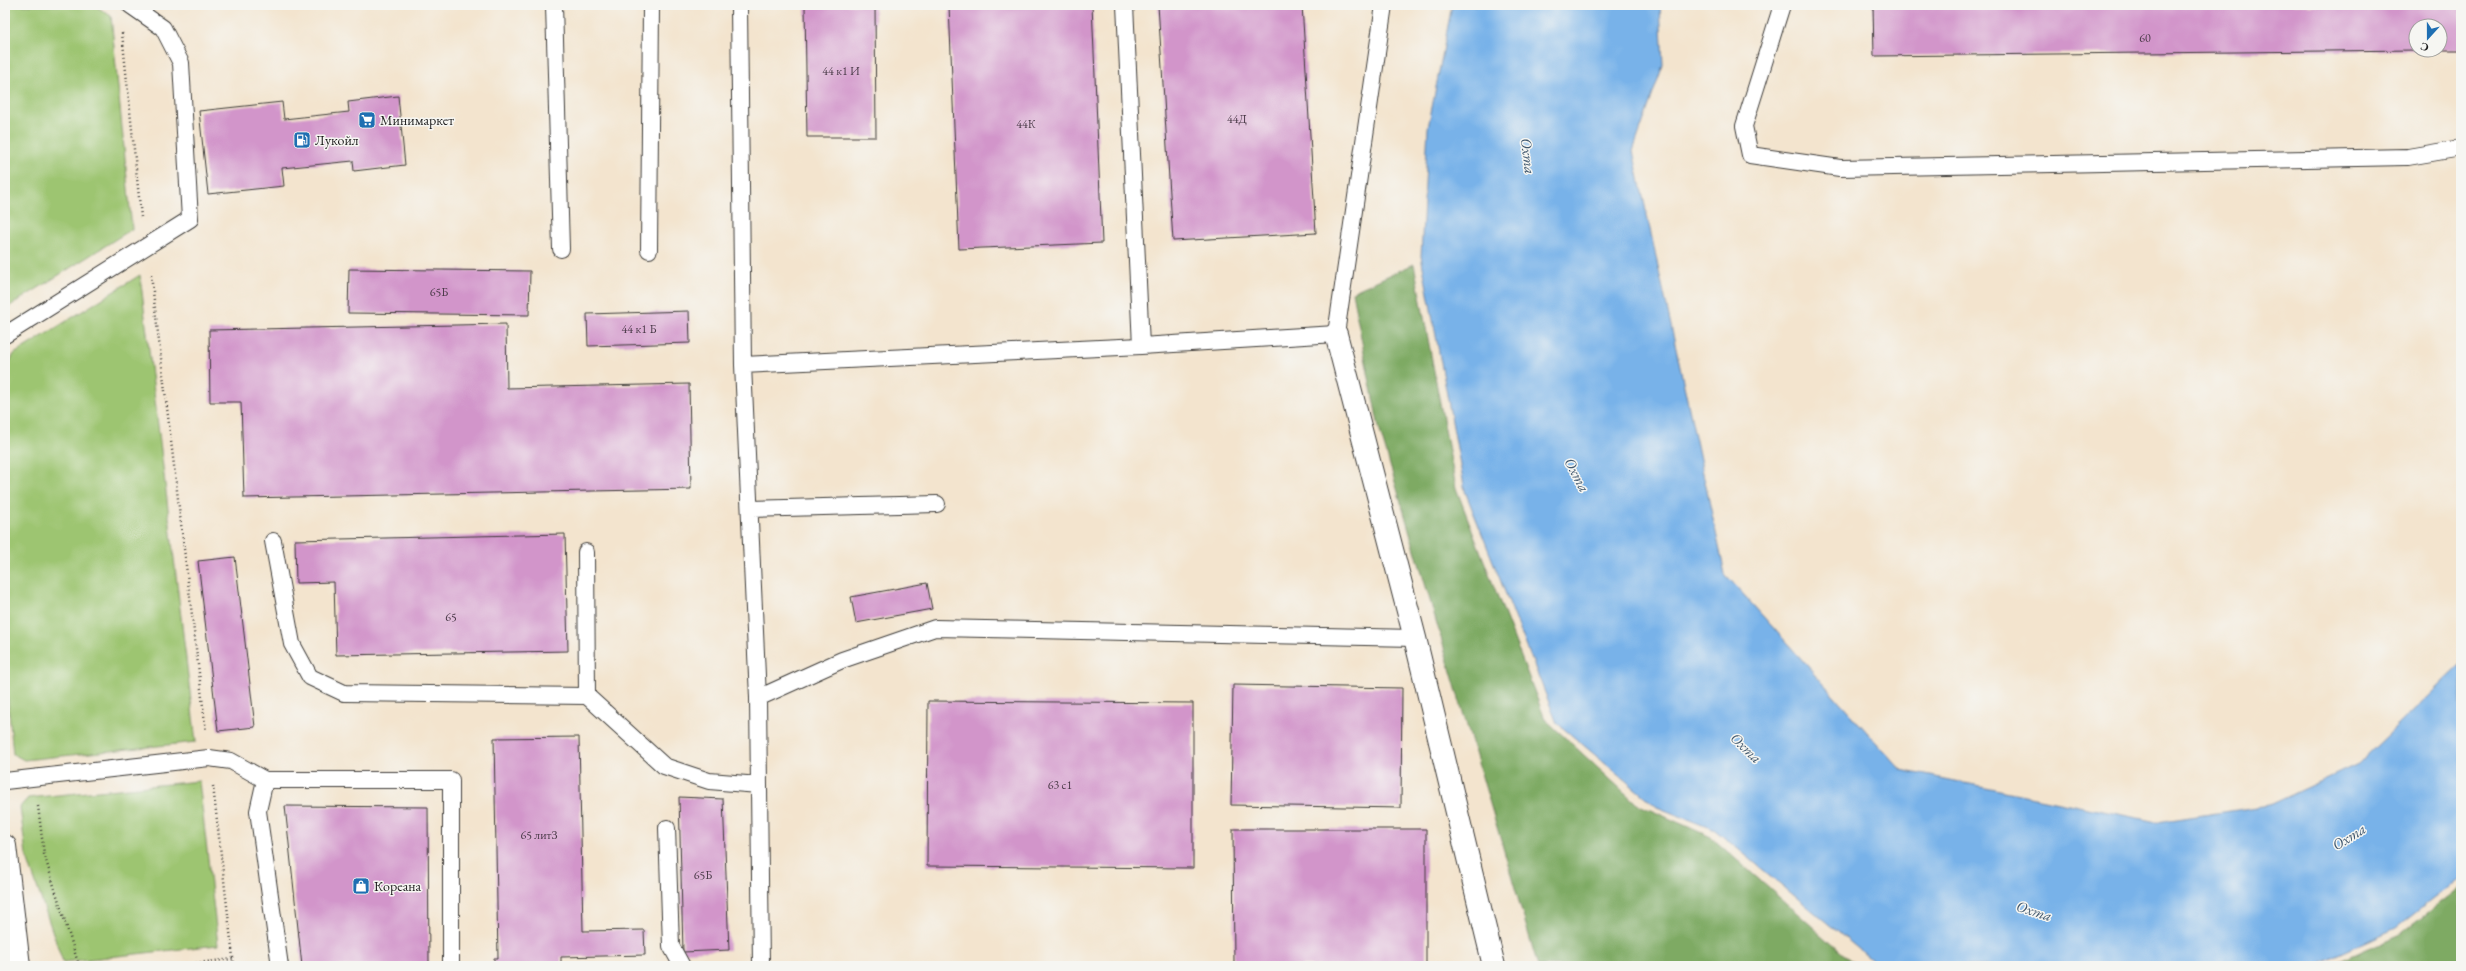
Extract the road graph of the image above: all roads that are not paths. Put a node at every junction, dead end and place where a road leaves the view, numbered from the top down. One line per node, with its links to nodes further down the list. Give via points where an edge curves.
1 (130, 5): 12 (lane, via 162,28 181,63 190,219)
2 (554, 5): 9 (lane)
3 (651, 5): 10 (lane)
4 (739, 5): 14 (lane)
5 (1125, 5): 13 (lane)
6 (1384, 5): 11 (lane)
7 (1782, 5): 8 (lane, via 1744,126 1750,155 1840,168 2408,158)
8 (2461, 148)
9 (560, 249)
10 (649, 250)
11 (1336, 334): 13 (lane); 19 (street)
12 (5, 335)
13 (1141, 346): 14 (lane)
14 (743, 365): 16 (lane)
15 (937, 504): 16 (lane)
16 (750, 509): 21 (lane)
17 (273, 541): 20 (lane, via 292,644 310,676 344,694)
18 (586, 552): 20 (lane)
19 (1415, 638): 21 (lane, via 935,628 842,660); 32 (street)
20 (587, 696): 24 (lane, via 664,766 709,781)
21 (758, 698): 24 (lane)
22 (265, 780): 23 (lane, via 231,761 209,758); 28 (lane, via 258,811); 29 (lane, via 450,780)
23 (5, 781)
24 (758, 785): 31 (lane)
25 (667, 828): 30 (lane, via 671,946)
26 (5, 846): 27 (street)
27 (18, 966)
28 (280, 966)
29 (451, 966)
30 (682, 966)
31 (761, 966)
32 (1494, 966)

